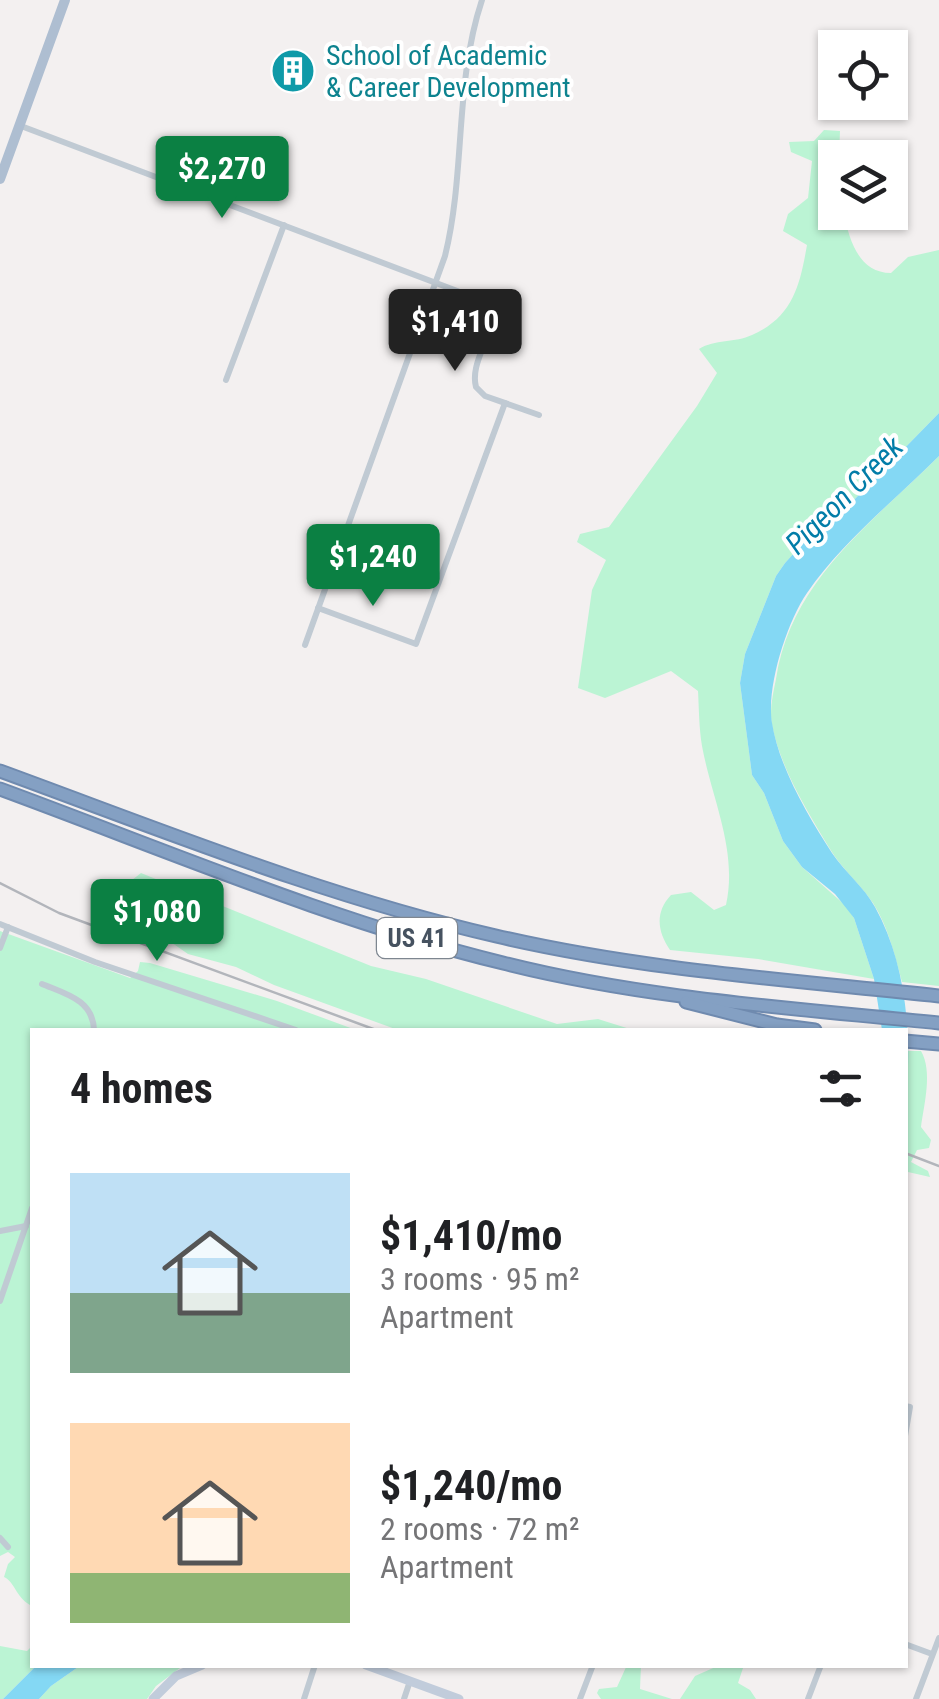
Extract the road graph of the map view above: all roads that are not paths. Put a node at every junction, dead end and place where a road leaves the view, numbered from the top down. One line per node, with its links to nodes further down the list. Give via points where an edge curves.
1 (65, 0): 3 (main road)
2 (482, 0): 6 (street, via 464,70 454,218)
3 (20, 126): 4 (main road); 5 (street)
4 (0, 179)
5 (284, 225): 6 (street); 7 (street)
6 (438, 283): 8 (street, via 487,305 490,326 474,380 482,394); 10 (street)
7 (226, 380)
8 (505, 403): 9 (street); 10 (street, via 416,644)
9 (539, 416)
10 (318, 608): 11 (street)
11 (304, 645)
12 (0, 771): 18 (highway, US 41, via 283,875 499,937 635,962)
13 (0, 789): 17 (highway, US 41, via 391,931 500,963)
14 (4, 925): 15 (street); 21 (street)
15 (0, 948)
16 (42, 984): 20 (street, via 78,999)
17 (648, 992): 19 (highway, US 41); 22 (highway)
18 (939, 996)
19 (939, 1023)
20 (94, 1028)
21 (290, 1028)
22 (801, 1028)
23 (908, 1040): 24 (highway)
24 (939, 1044)
25 (30, 1214): 26 (street)
26 (26, 1226): 27 (street); 28 (street)
27 (0, 1232)
28 (0, 1301)
29 (0, 1538): 30 (street)
30 (8, 1547)
31 (939, 1638): 33 (street)
32 (908, 1645): 33 (street)
33 (932, 1654): 46 (street)
34 (195, 1668): 40 (street, via 176,1676)
35 (315, 1668): 41 (street)
36 (374, 1668): 39 (street)
37 (592, 1668): 44 (street)
38 (820, 1668): 45 (street)
39 (410, 1681): 42 (street); 43 (street)
40 (154, 1699)
41 (304, 1699)
42 (404, 1699)
43 (459, 1699)
44 (580, 1699)
45 (808, 1699)
46 (916, 1699)

